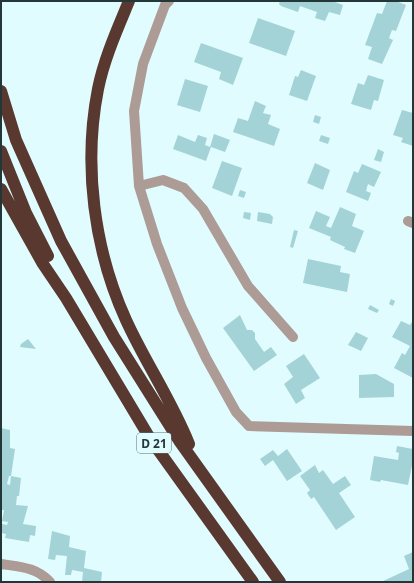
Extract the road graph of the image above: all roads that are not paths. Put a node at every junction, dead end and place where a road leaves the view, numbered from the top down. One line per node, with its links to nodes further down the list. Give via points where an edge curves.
1 (129, 1): 10 (highway, via 110,46 98,89 92,136 93,193 100,242 125,319 186,437)
2 (169, 1): 5 (street, via 165,5 143,64 134,111)
3 (1, 91): 10 (highway, via 16,140 61,241 114,337)
4 (1, 151): 7 (highway, via 26,213)
5 (139, 186): 8 (street, via 163,180 184,188 203,209 248,286); 9 (street, via 157,244 182,308 236,412 249,426)
6 (1, 188): 7 (highway, via 43,264)
7 (66, 298): 13 (highway, D 21, via 151,440)
8 (293, 337)
9 (413, 431)
10 (200, 471): 14 (highway)
11 (1, 564): 12 (street, via 40,572)
12 (50, 582)
13 (253, 582)
14 (280, 582)

